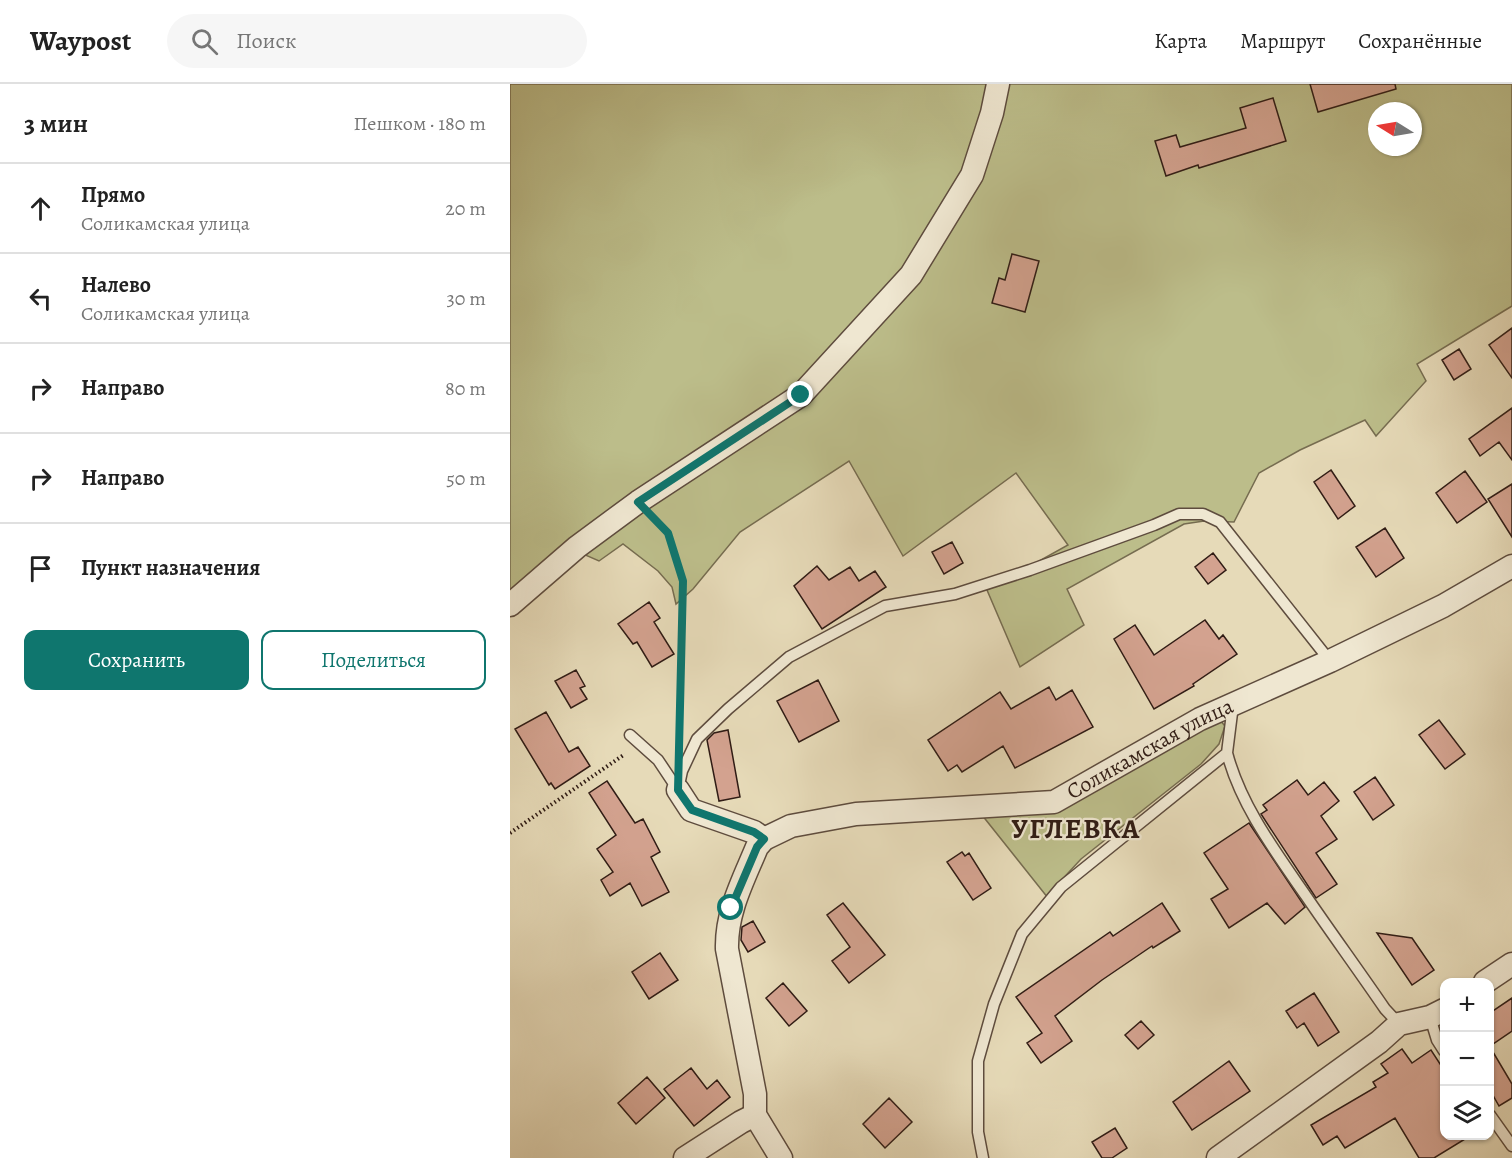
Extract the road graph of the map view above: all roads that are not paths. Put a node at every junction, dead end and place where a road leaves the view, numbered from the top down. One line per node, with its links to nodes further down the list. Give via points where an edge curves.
1 (998, 84): 3 (street, via 972,175 911,275 801,395 638,502)
2 (1512, 566): 4 (street, Соликамская улица, via 1443,606)
3 (510, 605)
4 (1330, 661): 5 (street, Соликамская улица); 8 (lane, via 1220,522 1203,514 1179,514 955,594 885,606 789,657 698,740 682,771)
5 (1233, 705): 7 (lane); 9 (street, Соликамская улица, via 1200,719 1054,802 856,814 791,826)
6 (630, 735): 8 (lane, via 658,760)
7 (1227, 753): 13 (lane, via 1243,798 1276,852); 20 (lane, via 1061,887 1022,934 994,1004 978,1061 978,1132)
8 (678, 790): 9 (street, via 692,810)
9 (764, 839): 15 (street, via 731,908 727,931 755,1094)
10 (1512, 964): 11 (street)
11 (1491, 978)
12 (1437, 1013): 13 (street); 14 (lane)
13 (1399, 1024): 21 (street, via 1380,1042)
14 (1440, 1045)
15 (755, 1115): 18 (street); 19 (street)
16 (1494, 1121): 17 (lane)
17 (1512, 1146)
18 (685, 1158)
19 (781, 1158)
20 (983, 1158)
21 (1218, 1158)

